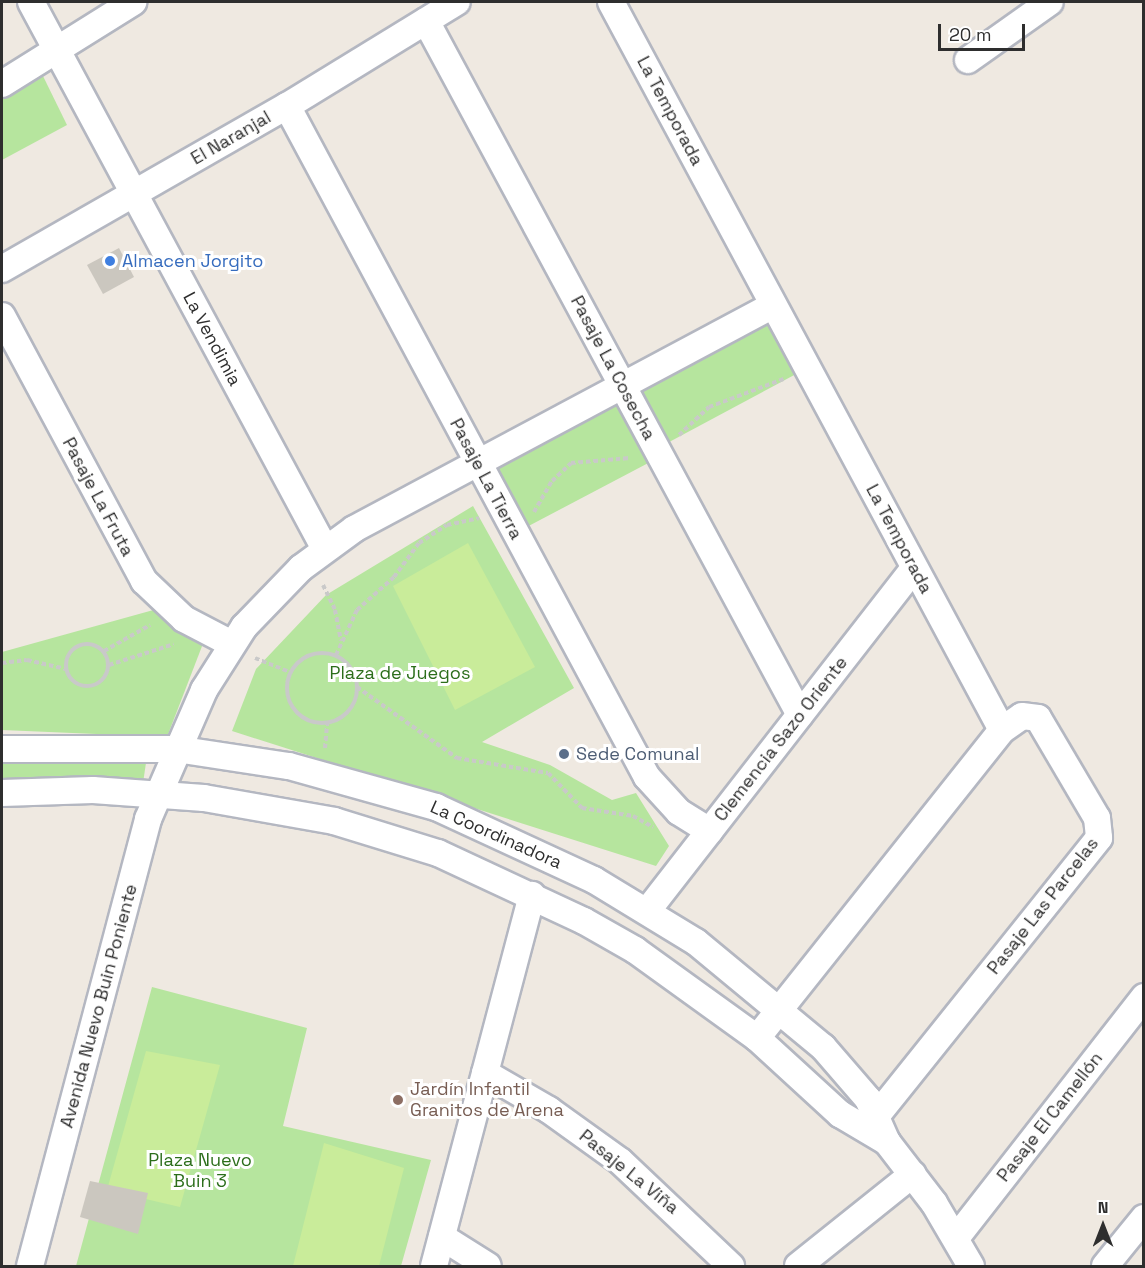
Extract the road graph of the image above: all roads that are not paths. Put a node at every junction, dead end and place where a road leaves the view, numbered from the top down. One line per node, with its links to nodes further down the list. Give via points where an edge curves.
1 (31, 2): 7 (street, La Vendimia)
2 (133, 2): 7 (street)
3 (457, 2): 6 (street, El Naranjal)
4 (611, 2): 13 (street, La Temporada)
5 (1050, 2): 8 (street)
6 (426, 21): 10 (street, El Naranjal); 15 (street, Pasaje La Cosecha)
7 (57, 50): 9 (street); 11 (street, La Vendimia)
8 (968, 60)
9 (2, 84)
10 (287, 106): 11 (street, El Naranjal); 16 (street, Pasaje La Tierra)
11 (134, 194): 12 (street, El Naranjal); 17 (street, La Vendimia)
12 (2, 270)
13 (773, 305): 15 (street, Avenida Nuevo Buin Poniente); 18 (street, La Temporada)
14 (2, 316): 19 (street, Pasaje La Fruta, via 139,572 174,611)
15 (622, 385): 16 (street, Avenida Nuevo Buin Poniente); 20 (street, Pasaje La Cosecha)
16 (477, 463): 17 (street, Avenida Nuevo Buin Poniente); 26 (street, Pasaje La Tierra, via 647,777 679,812)
17 (325, 549): 19 (street, Avenida Nuevo Buin Poniente, via 279,589)
18 (914, 568): 20 (street, Clemencia Sazo Oriente); 21 (street, La Temporada)
19 (240, 650): 23 (street, Avenida Nuevo Buin Poniente)
20 (800, 715): 26 (street, Clemencia Sazo Oriente)
21 (1002, 730): 30 (street); 33 (street, Pasaje Las Parcelas, via 1022,716 1045,723 1097,818 1099,838)
22 (2, 749): 23 (street, La Coordinadora)
23 (176, 749): 25 (street, Avenida Nuevo Buin Poniente); 28 (street, La Coordinadora, via 300,769 426,804 538,851)
24 (2, 793): 25 (street, La Coordinadora)
25 (157, 793): 27 (street, La Coordinadora, via 334,821 438,853); 39 (street, Avenida Nuevo Buin Poniente)
26 (710, 831): 28 (street, Clemencia Sazo Oriente)
27 (532, 895): 31 (street, La Coordinadora, via 635,950); 32 (street)
28 (648, 910): 30 (street, La Coordinadora)
29 (1143, 997): 38 (street, Pasaje El Camellón)
30 (781, 1008): 31 (street); 33 (street, La Coordinadora, via 860,1087)
31 (757, 1038): 34 (street, La Coordinadora, via 840,1114)
32 (485, 1072): 37 (street); 42 (street, Pasaje La Viña, via 549,1110 620,1161)
33 (877, 1114): 34 (street, La Coordinadora)
34 (887, 1142): 35 (street, La Coordinadora)
35 (913, 1174): 38 (street, La Coordinadora); 43 (street)
36 (1143, 1218): 45 (street)
37 (442, 1237): 40 (street); 41 (street)
38 (956, 1238): 44 (street, La Coordinadora)
39 (30, 1266)
40 (434, 1266)
41 (488, 1266)
42 (731, 1266)
43 (798, 1266)
44 (971, 1266)
45 (1105, 1266)

